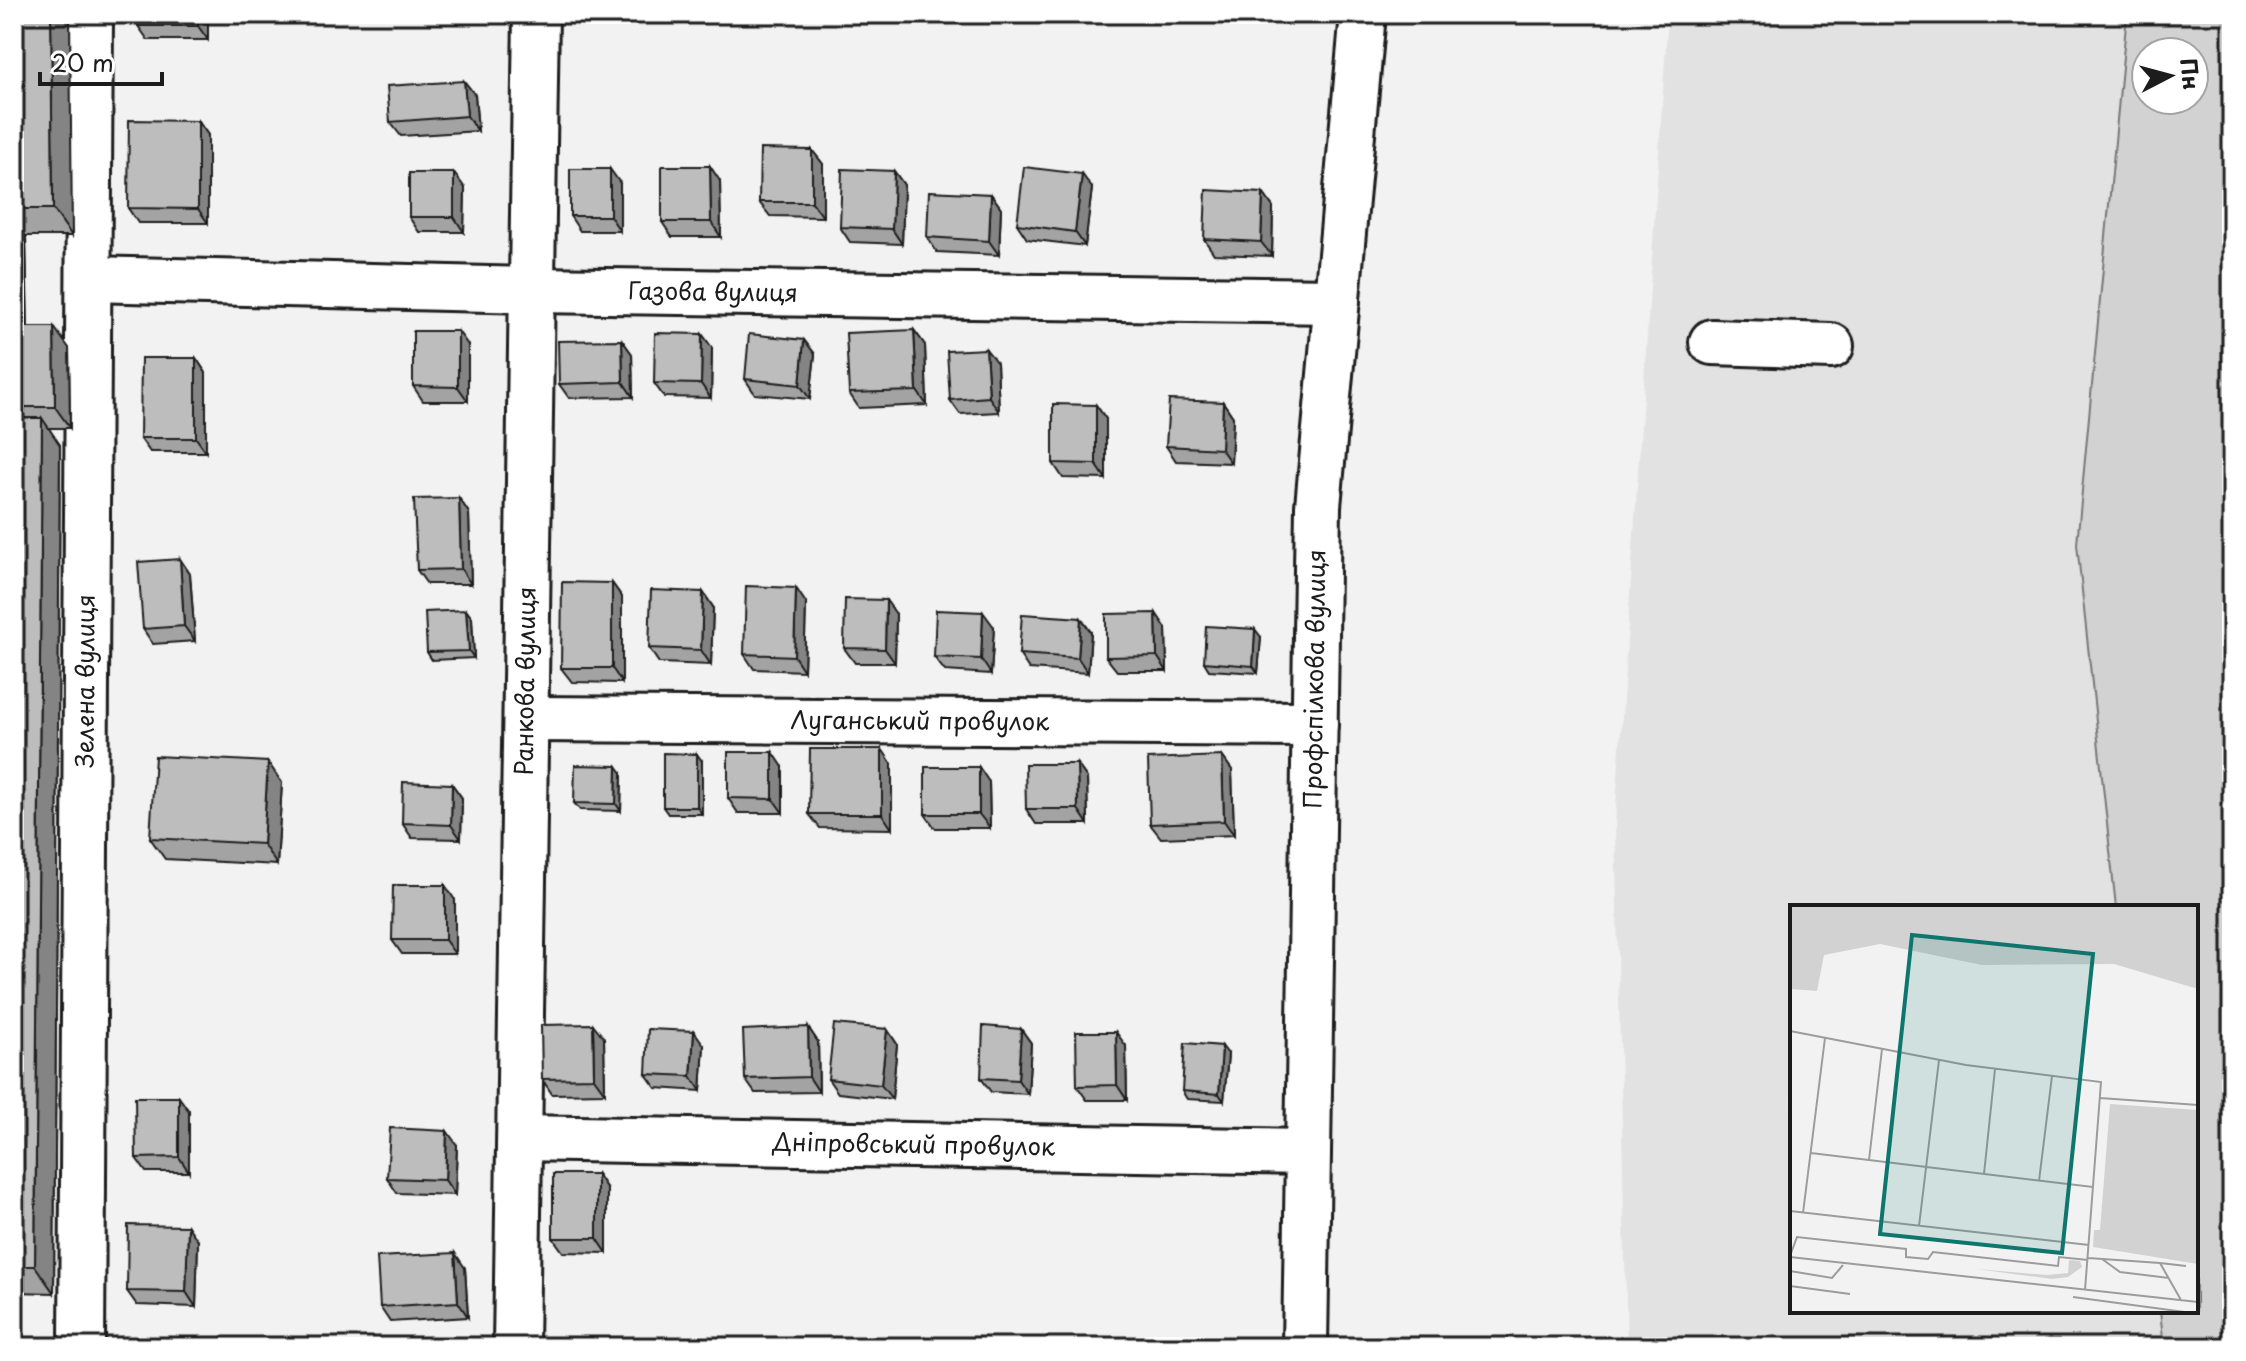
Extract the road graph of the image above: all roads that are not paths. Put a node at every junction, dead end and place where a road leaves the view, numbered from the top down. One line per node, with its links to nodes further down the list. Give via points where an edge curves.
1 (90, 14): 4 (street, Зелена вулиця)
2 (536, 14): 5 (street, Ранкова вулиця)
3 (1363, 14): 6 (street, Профспілкова вулиця)
4 (89, 279): 5 (street, Газова вулиця); 13 (street, Зелена вулиця)
5 (532, 290): 6 (street, Газова вулиця); 9 (street, Ранкова вулиця)
6 (1337, 301): 10 (street, Профспілкова вулиця, via 1318,506)
7 (1712, 342): 8 (street)
8 (1831, 346)
9 (526, 719): 10 (street, Луганський провулок); 11 (street, Ранкова вулиця)
10 (1315, 724): 12 (street, Профспілкова вулиця)
11 (520, 1138): 12 (street, Дніпровський провулок); 14 (street, Ранкова вулиця)
12 (1308, 1152): 15 (street, Профспілкова вулиця)
13 (82, 1347)
14 (516, 1347)
15 (1305, 1347)

